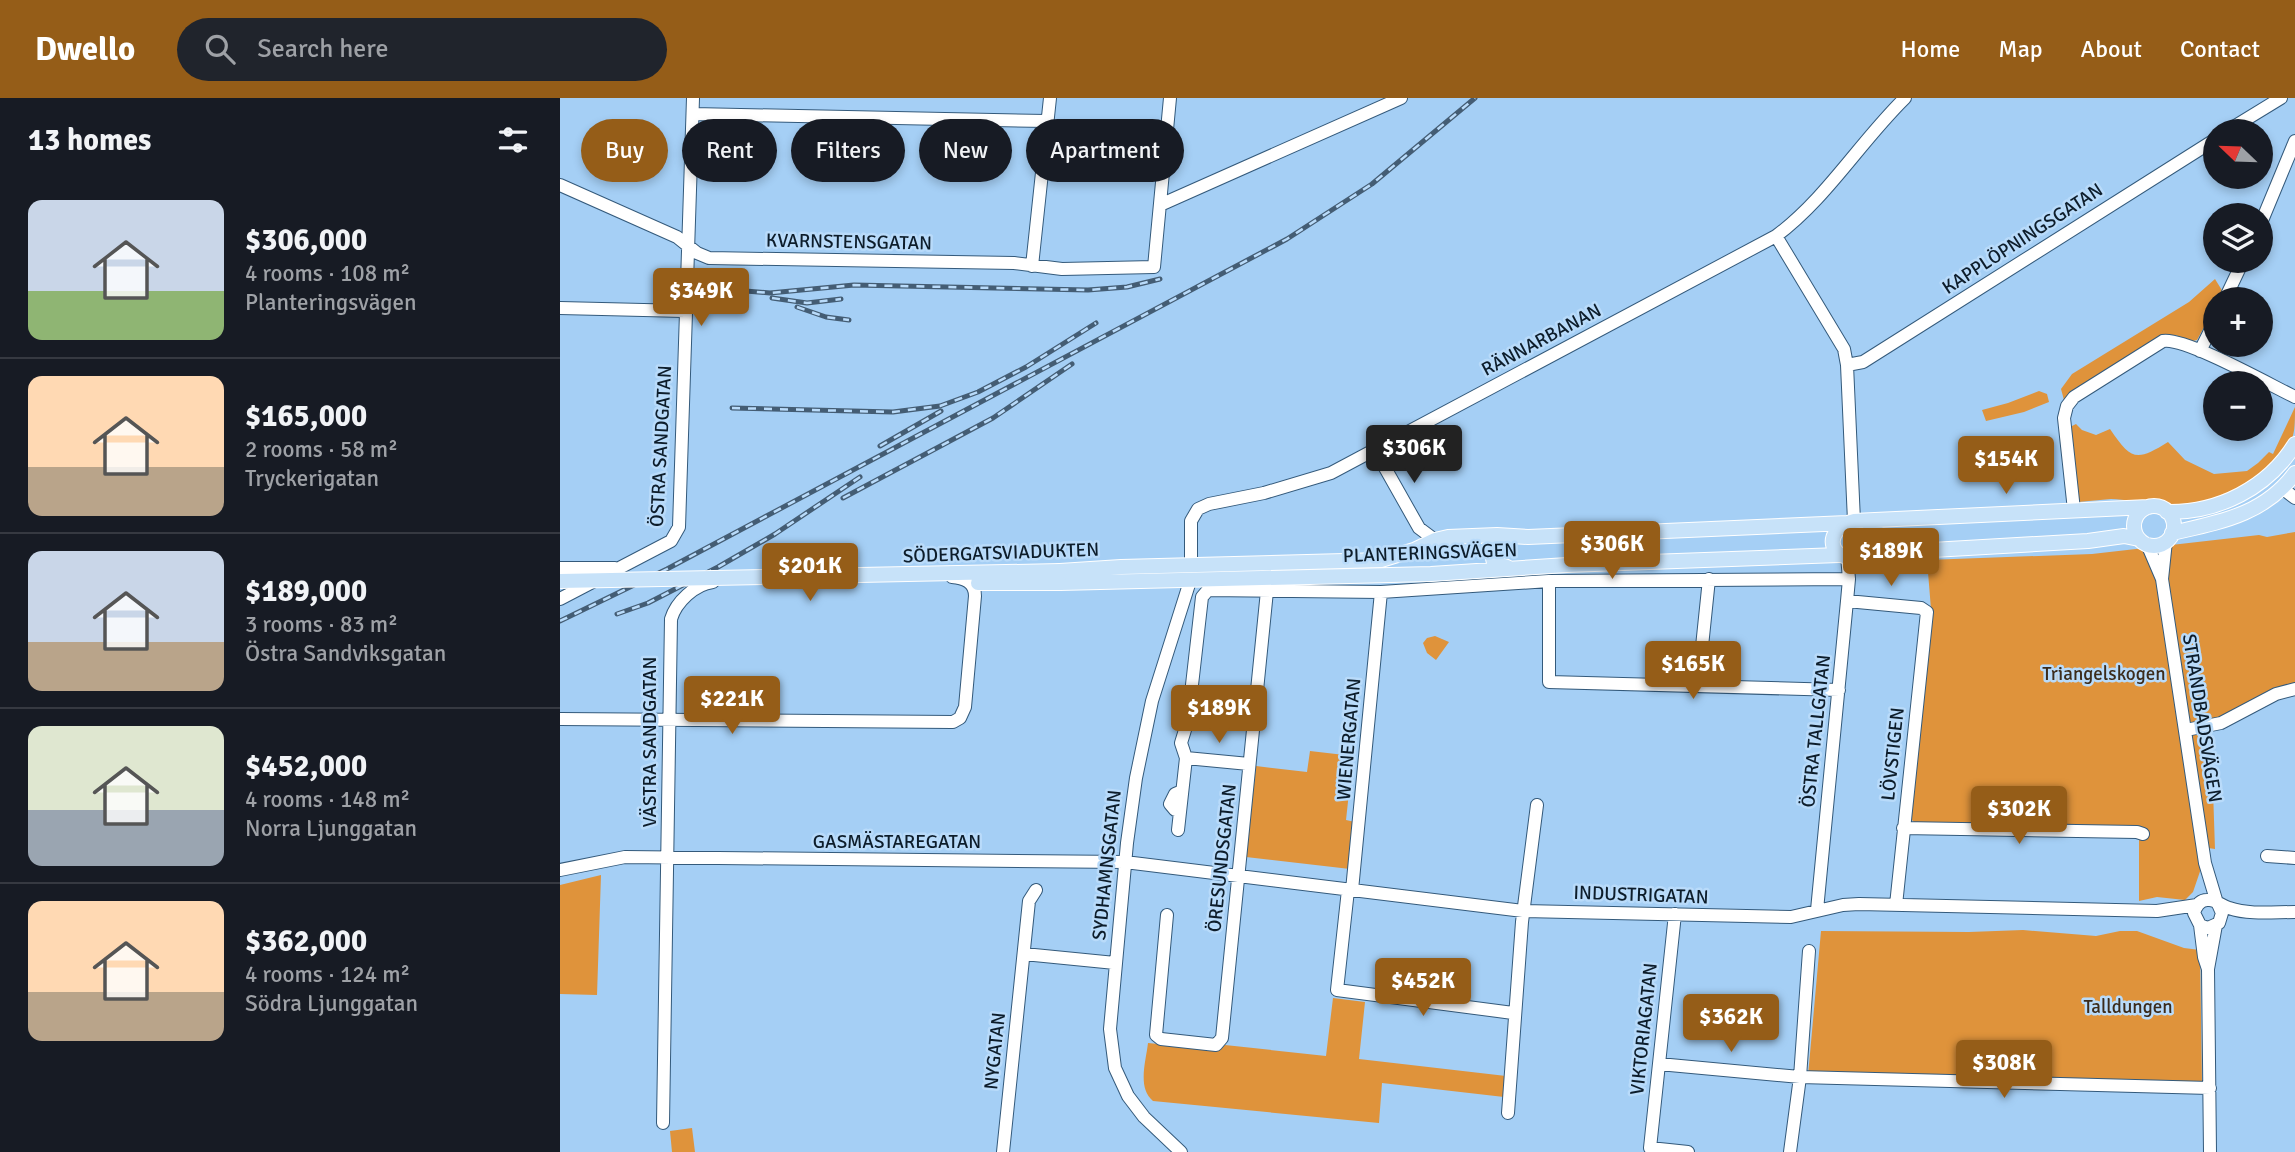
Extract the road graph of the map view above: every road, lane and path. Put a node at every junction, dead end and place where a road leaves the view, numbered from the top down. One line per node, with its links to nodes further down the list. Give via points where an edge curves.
1 (693, 98): 7 (street, ÖSTRA SANDGATAN)
2 (1049, 98): 8 (street)
3 (1170, 98): 16 (street)
4 (1401, 98): 16 (street)
5 (1905, 98): 17 (street, RÄNNARBANAN, via 1810,207)
6 (2281, 98): 9 (street)
7 (693, 114): 10 (street); 18 (street, ÖSTRA SANDGATAN)
8 (1046, 119)
9 (2247, 119)
10 (1026, 121)
11 (2295, 141): 15 (street)
12 (2203, 147): 24 (street, KAPPLÖPNINGSGATAN, via 1863,362)
13 (1040, 182): 19 (street)
14 (560, 185): 18 (street, KVARNSTENSGATAN)
15 (2269, 203)
16 (1160, 205): 19 (street, KVARNSTENSGATAN, via 1154,267 1062,270)
17 (1776, 236): 24 (street, via 1844,349); 27 (street, RÄNNARBANAN)
18 (687, 245): 19 (street, KVARNSTENSGATAN, via 709,258); 21 (street, ÖSTRA SANDGATAN)
19 (1032, 266)
20 (560, 308): 21 (street)
21 (685, 310): 42 (street, ÖSTRA SANDGATAN, via 679,527 671,541)
22 (2203, 345): 23 (street)
23 (2200, 351): 25 (street); 32 (street, via 2163,341 2069,402 2064,418)
24 (1847, 365): 34 (street)
25 (2295, 397)
26 (2291, 449): 28 (main road); 29 (main road)
27 (1375, 450): 37 (street, PLANTERINGSVÄGEN, via 1419,528); 44 (street, RÄNNARBANAN, via 1313,480 1198,509 1191,521)
28 (2289, 481): 29 (street); 30 (street); 36 (main road, via 2250,512)
29 (2260, 483): 33 (main road, via 2220,503)
30 (2295, 498)
31 (2148, 507): 32 (main road, PLANTERINGSVÄGEN); 33 (main road); 38 (main road, via 2134,522)
32 (2074, 510): 34 (main road, PLANTERINGSVÄGEN)
33 (2167, 512): 36 (main road, via 2172,519)
34 (1856, 522): 35 (main road, PLANTERINGSVÄGEN); 39 (main road, via 1875,527 1877,533); 40 (main road, via 1835,534 1833,551)
35 (1507, 535): 37 (main road, PLANTERINGSVÄGEN); 43 (main road, via 1492,545 1493,561)
36 (2169, 537): 38 (main road, via 2155,546); 48 (street, STRANDBADSVÄGEN)
37 (1435, 540): 44 (main road, PLANTERINGSVÄGEN, via 1381,560)
38 (2143, 542): 39 (main road, via 2124,536); 48 (street, STRANDBADSVÄGEN)
39 (1863, 554): 40 (main road)
40 (1843, 556): 43 (main road, PLANTERINGSVÄGEN); 47 (street, ÖSTRA TALLGATAN)
41 (560, 568): 42 (street)
42 (619, 568): 54 (street)
43 (1514, 568): 44 (main road, PLANTERINGSVÄGEN, via 1431,574)
44 (1191, 572): 45 (main road, SÖDERGATSVIADUKTEN); 71 (street, SYDHAMNSGATAN, via 1141,744)
45 (1060, 577): 49 (main road, SÖDERGATSVIADUKTEN, bridge); 51 (main road, SÖDERGATSVIADUKTEN, bridge)
46 (1709, 579): 47 (street, PLANTERINGSVÄGEN); 50 (street, PLANTERINGSVÄGEN); 56 (street)
47 (1849, 579): 55 (street, ÖSTRA TALLGATAN)
48 (2162, 579): 61 (street, STRANDBADSVÄGEN)
49 (560, 581)
50 (1549, 581): 53 (street, PLANTERINGSVÄGEN); 56 (street, via 1549,682)
51 (560, 590)
52 (1268, 591): 53 (street, PLANTERINGSVÄGEN); 62 (street, PLANTERINGSVÄGEN, via 1213,590 1202,597 1188,720 1181,743); 63 (street, ÖRESUNDSGATAN)
53 (1381, 592): 76 (street, WIENERGATAN)
54 (560, 599)
55 (1847, 601): 58 (street, ÖSTRA TALLGATAN); 65 (street, LÖVSTIGEN, via 1927,612)
56 (1698, 685): 58 (street)
57 (2295, 689): 61 (street, via 2221,723)
58 (1839, 690): 80 (street, ÖSTRA TALLGATAN)
59 (560, 719): 60 (street)
60 (670, 719): 60 (street, VÄSTRA SANDGATAN, via 671,619 676,608 704,583 954,577 970,582 975,591 964,711 953,722); 69 (street, VÄSTRA SANDGATAN)
61 (2186, 730): 72 (street, STRANDBADSVÄGEN)
62 (1186, 758): 63 (street); 66 (street)
63 (1249, 764): 74 (street, ÖRESUNDSGATAN)
64 (1537, 805): 81 (street)
65 (1903, 828): 67 (street); 79 (street, LÖVSTIGEN)
66 (1178, 831)
67 (2143, 834)
68 (2267, 856): 70 (street)
69 (668, 858): 71 (street, GASMÄSTAREGATAN); 73 (street, GASMÄSTAREGATAN, via 625,857); 98 (street, VÄSTRA SANDGATAN)
70 (2295, 858)
71 (1125, 862): 74 (street, INDUSTRIGATAN); 91 (street, SYDHAMNSGATAN)
72 (2205, 863): 77 (street, STRANDBADSVÄGEN); 78 (street, STRANDBADSVÄGEN)
73 (560, 870)
74 (1238, 876): 76 (street, INDUSTRIGATAN); 86 (street, ÖRESUNDSGATAN, via 1218,1044 1161,1040 1156,1035)
75 (1036, 890): 90 (street, NYGATAN, via 1029,901)
76 (1350, 890): 81 (street, INDUSTRIGATAN); 93 (street, WIENERGATAN, via 1337,990)
77 (2218, 903): 78 (street); 83 (street); 88 (street, STRANDBADSVÄGEN, via 2222,913)
78 (2198, 904): 82 (street, INDUSTRIGATAN); 87 (street, STRANDBADSVÄGEN, via 2194,913)
79 (1896, 905): 80 (street, INDUSTRIGATAN); 82 (street, INDUSTRIGATAN)
80 (1817, 910): 85 (street, INDUSTRIGATAN, via 1791,917)
81 (1523, 911): 85 (street, INDUSTRIGATAN); 93 (street)
82 (2157, 911): 87 (street, INDUSTRIGATAN)
83 (2255, 912): 84 (street); 88 (street)
84 (2295, 912)
85 (1675, 914): 94 (street, VIKTORIAGATAN)
86 (1167, 915)
87 (2199, 924): 88 (street, via 2208,928); 92 (street, STRANDBADSVÄGEN)
88 (2218, 924): 92 (street, STRANDBADSVÄGEN)
89 (1809, 951): 95 (street)
90 (1024, 954): 91 (street); 100 (street, NYGATAN)
91 (1115, 963): 99 (street, SYDHAMNSGATAN, via 1110,1029 1115,1068 1134,1104)
92 (2208, 969): 96 (street, STRANDBADSVÄGEN)
93 (1513, 1013): 97 (street, via 1516,1026)
94 (1659, 1064): 95 (street); 101 (street, VIKTORIAGATAN, via 1650,1148)
95 (1800, 1077): 96 (street); 102 (street)
96 (2210, 1088): 103 (street, STRANDBADSVÄGEN)
97 (1508, 1113)
98 (663, 1123)
99 (1176, 1151)
100 (1003, 1152)
101 (1688, 1152)
102 (1790, 1152)
103 (2210, 1152)

